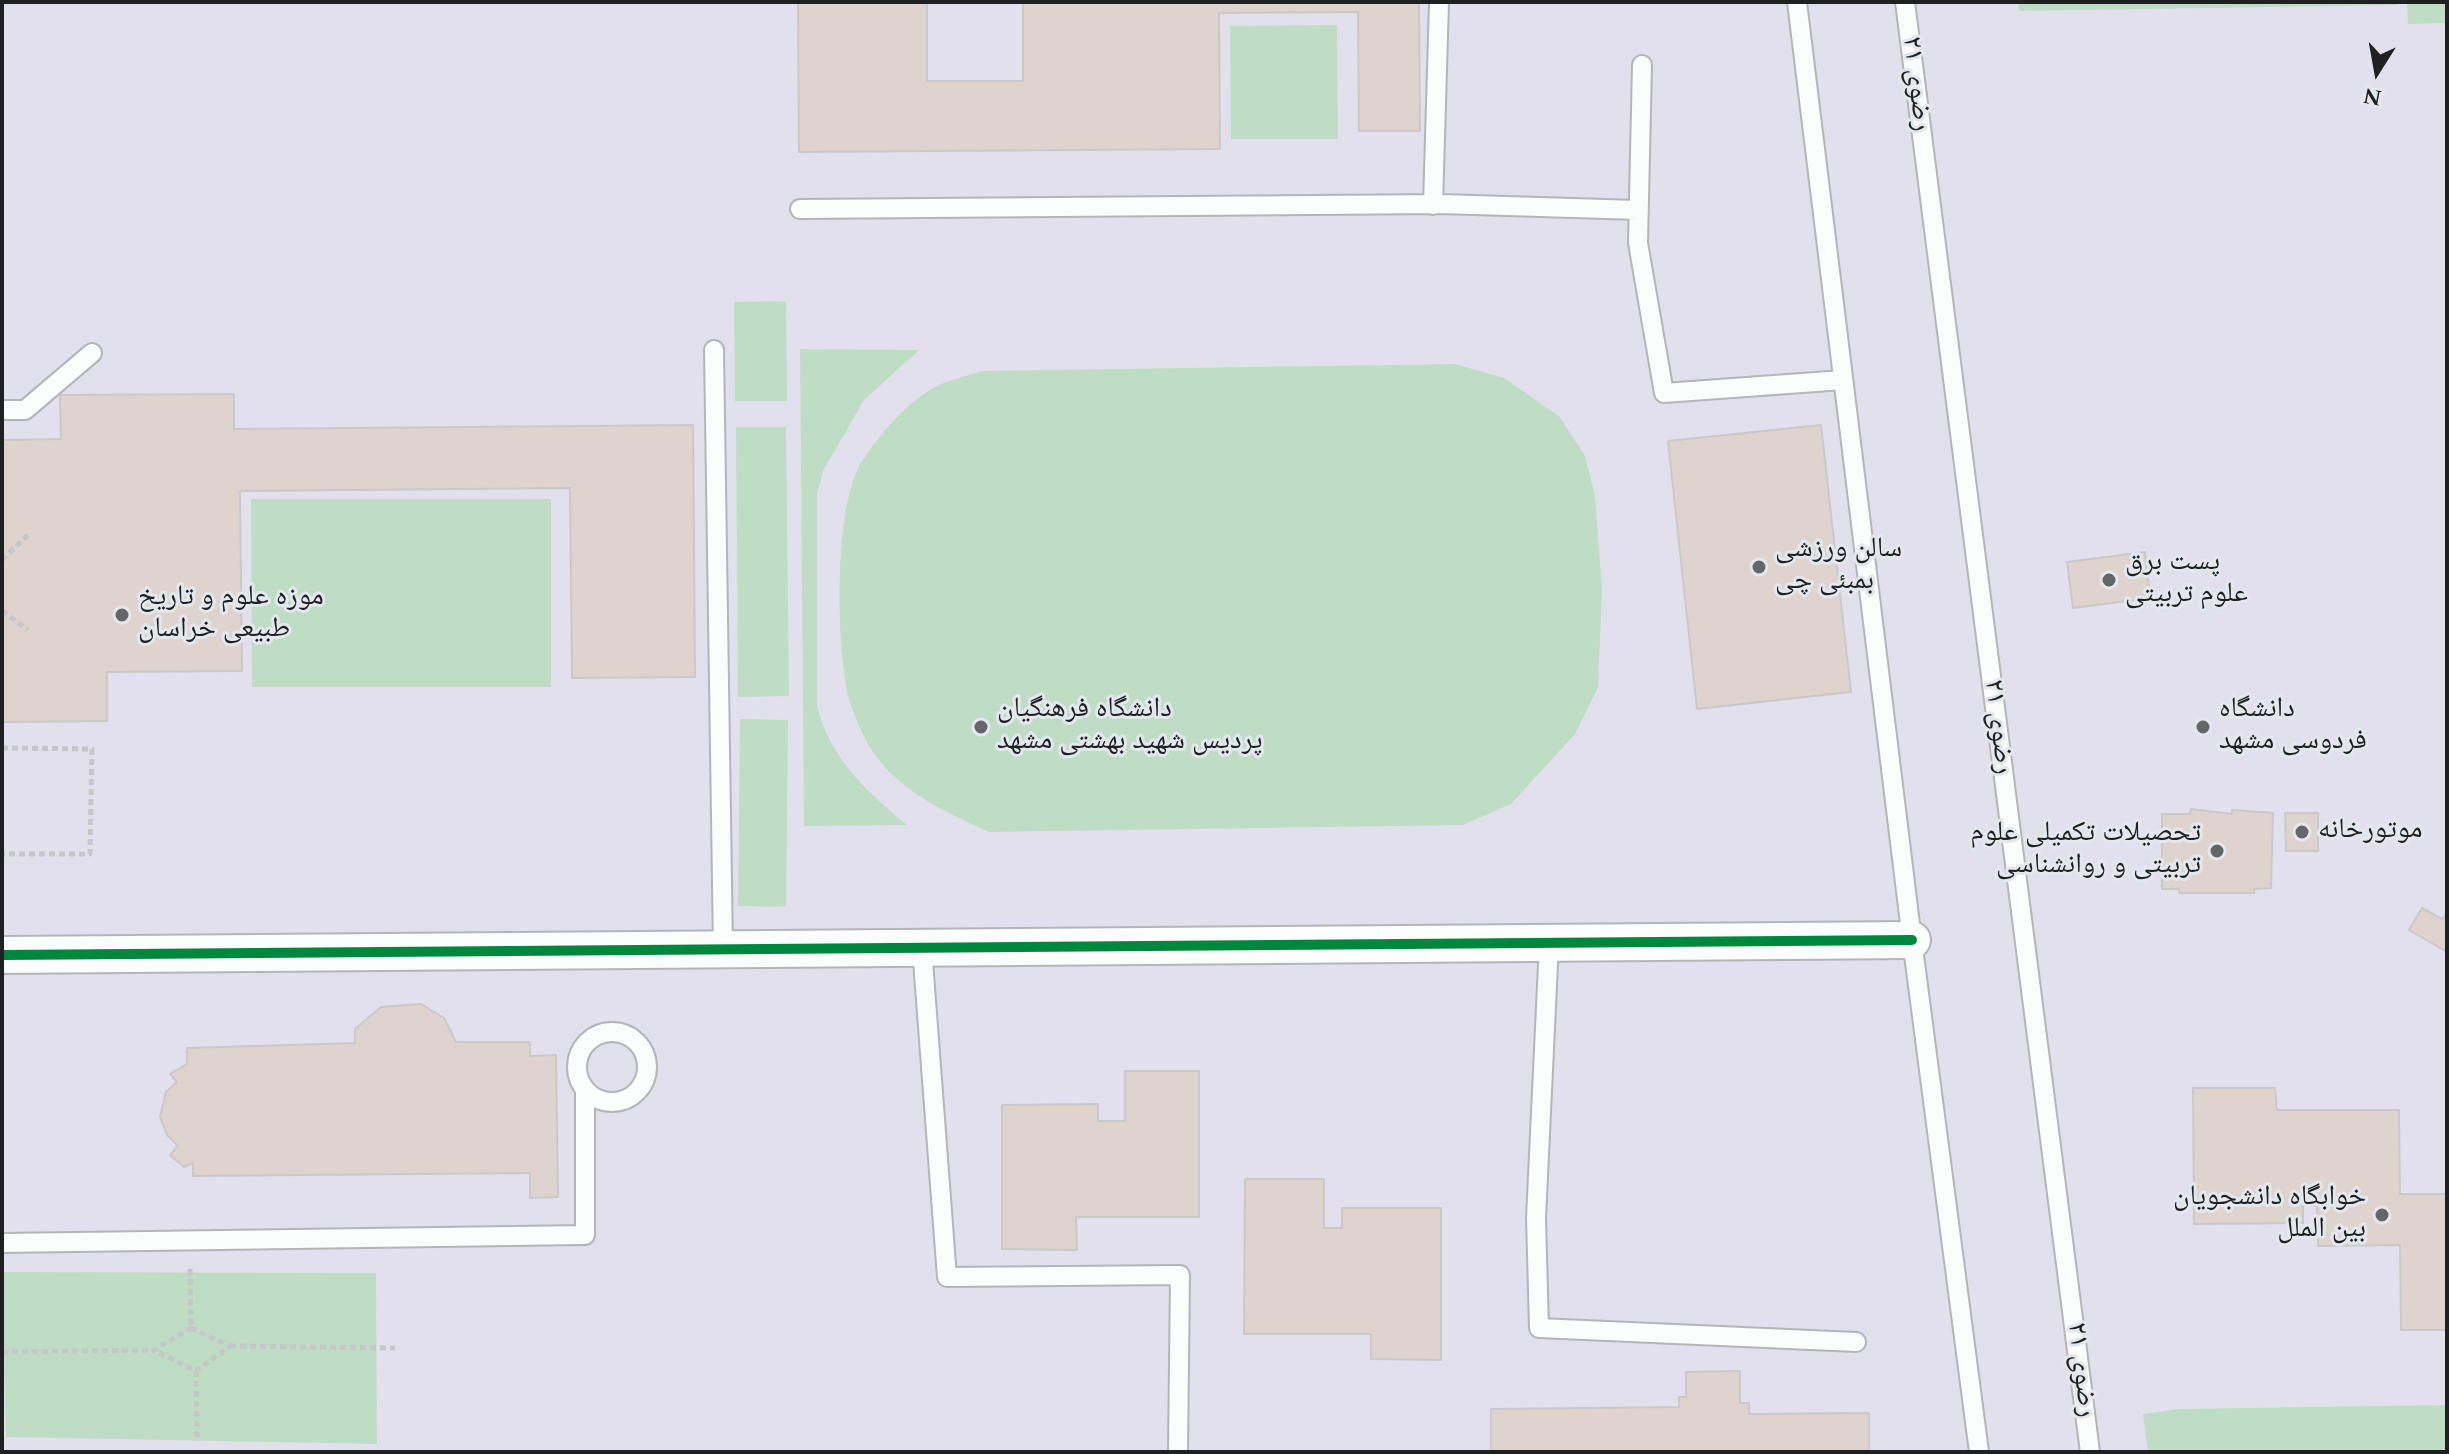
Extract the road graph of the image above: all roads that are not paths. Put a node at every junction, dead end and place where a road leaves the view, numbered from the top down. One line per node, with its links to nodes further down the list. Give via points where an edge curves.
1 (1439, 2): 5 (lane)
2 (1797, 2): 10 (lane)
3 (1905, 2): 22 (lane, رضوی ۲۱)
4 (1642, 65): 7 (lane)
5 (1433, 205): 6 (lane); 7 (lane)
6 (800, 209)
7 (1638, 210): 10 (lane, via 1638,243 1664,393)
8 (714, 350): 15 (lane)
9 (92, 353): 11 (lane, via 25,410)
10 (1843, 380): 12 (lane)
11 (2, 410)
12 (1912, 940): 13 (street); 21 (lane)
13 (1549, 943): 14 (street); 19 (lane, via 1536,1218 1539,1328)
14 (922, 948): 15 (street); 20 (lane, via 947,1277 1180,1275)
15 (723, 949): 16 (street)
16 (2, 955)
17 (585, 1089): 18 (lane, via 585,1235)
18 (2, 1243)
19 (1856, 1342)
20 (1178, 1452)
21 (1979, 1452)
22 (2090, 1452)

